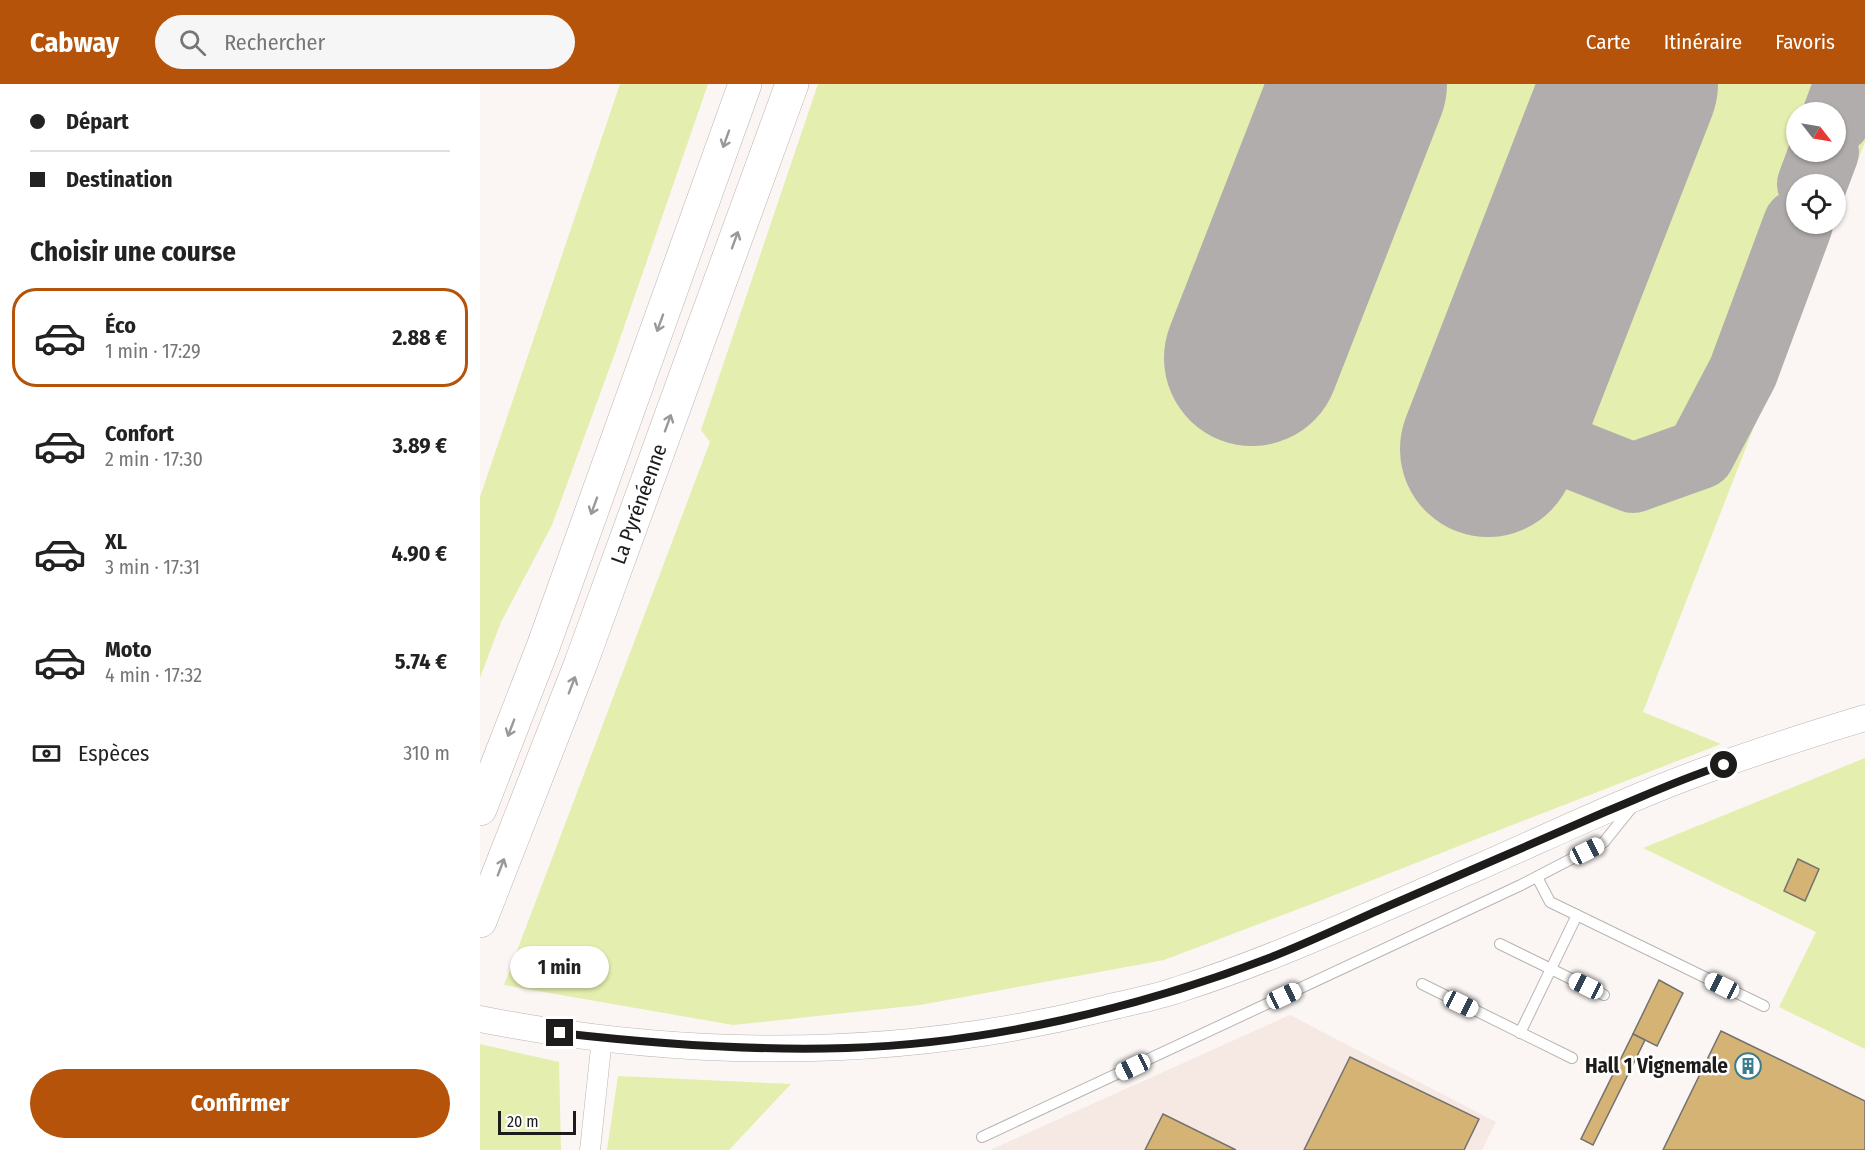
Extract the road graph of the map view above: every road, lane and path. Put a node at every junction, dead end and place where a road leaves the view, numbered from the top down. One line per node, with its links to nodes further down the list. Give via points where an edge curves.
1 (745, 84): 5 (highway, La Pyrénéenne, one-way to 5, via 543,647)
2 (792, 84): 8 (highway, La Pyrénéenne, one-way to 2, via 581,663)
3 (1865, 718): 4 (street, via 1703,771)
4 (1640, 798): 6 (lane, via 1604,842); 16 (street, via 1269,958 1174,991 1071,1017 936,1041 849,1048 754,1049)
5 (480, 809)
6 (1537, 877): 7 (lane, via 1550,902); 18 (lane)
7 (1578, 915): 10 (lane); 13 (lane)
8 (480, 921)
9 (1500, 944): 10 (lane)
10 (1551, 969): 12 (lane); 15 (lane)
11 (1422, 984): 15 (lane)
12 (1604, 995)
13 (1764, 1006)
14 (480, 1018): 16 (street)
15 (1520, 1033): 17 (lane)
16 (602, 1038): 19 (street)
17 (1572, 1058)
18 (982, 1137)
19 (590, 1150)

